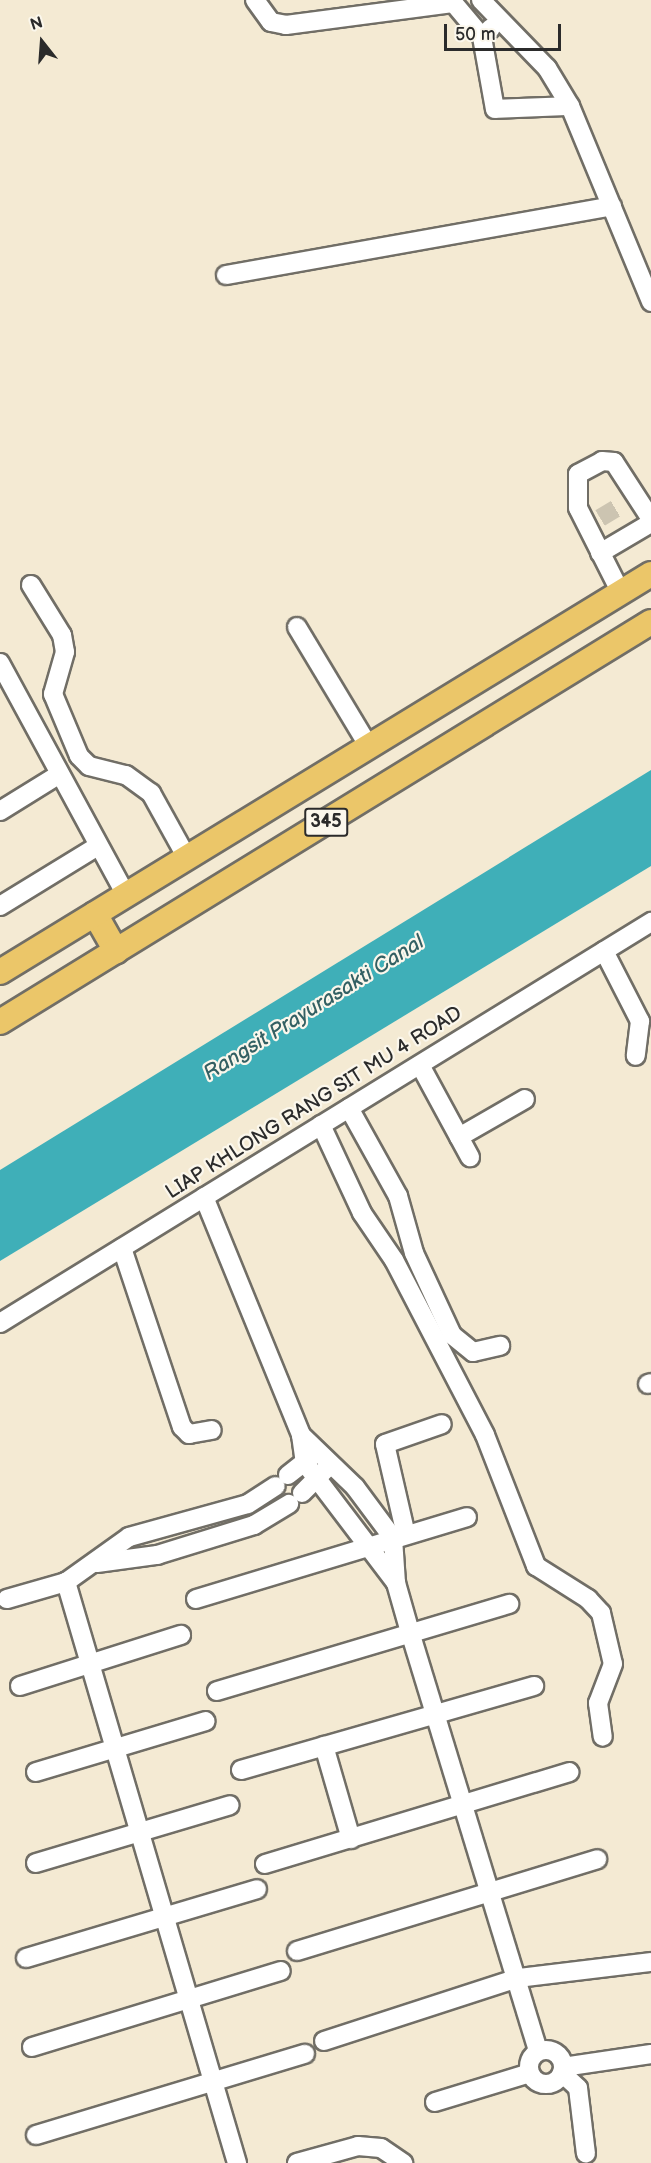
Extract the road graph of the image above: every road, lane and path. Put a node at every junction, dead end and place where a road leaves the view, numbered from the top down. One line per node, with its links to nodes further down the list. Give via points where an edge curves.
1 (255, 0): 3 (street, via 271,22 286,26)
2 (481, 0): 4 (street)
3 (452, 1): 5 (street)
4 (500, 18): 5 (street); 6 (street, via 547,68)
5 (482, 37): 6 (street, via 495,109)
6 (570, 106): 7 (street)
7 (612, 206): 8 (street); 9 (street)
8 (226, 275)
9 (651, 302)
10 (651, 521): 11 (street); 11 (street, via 629,501 614,462 585,468 576,480 575,498 593,523)
11 (600, 553): 14 (street)
12 (651, 574): 14 (main road, 345)
13 (32, 585): 23 (street, via 62,635 65,652 53,694 79,756 89,766 126,775 151,793)
14 (621, 593): 19 (main road, 345)
15 (651, 622): 28 (main road, 345)
16 (297, 627): 19 (street)
17 (0, 663): 18 (street)
18 (7, 694): 20 (street)
19 (369, 747): 23 (main road, 345)
20 (60, 774): 21 (street); 22 (street)
21 (0, 811)
22 (98, 846): 24 (street); 25 (street)
23 (187, 858): 24 (main road, 345)
24 (126, 896): 26 (main road, 345)
25 (0, 906)
26 (95, 914): 28 (main road); 30 (main road, 345)
27 (651, 922): 29 (street, LIAP KHLONG RANG SIT MU 4 ROAD)
28 (116, 951): 31 (main road, 345)
29 (604, 951): 32 (street, via 640,1021); 33 (street, LIAP KHLONG RANG SIT MU 4 ROAD)
30 (0, 972)
31 (0, 1022)
32 (636, 1056)
33 (420, 1065): 35 (street, LIAP KHLONG RANG SIT MU 4 ROAD); 37 (street)
34 (525, 1099): 37 (street)
35 (349, 1108): 36 (street, LIAP KHLONG RANG SIT MU 4 ROAD); 42 (street, via 398,1197 414,1253 452,1335 473,1352)
36 (321, 1125): 39 (street, LIAP KHLONG RANG SIT MU 4 ROAD); 67 (street, via 354,1196 394,1260 486,1435 536,1566 601,1612 614,1664 598,1703)
37 (459, 1137): 38 (street)
38 (470, 1157)
39 (204, 1197): 40 (street, LIAP KHLONG RANG SIT MU 4 ROAD); 45 (street)
40 (122, 1248): 41 (street, LIAP KHLONG RANG SIT MU 4 ROAD); 44 (street, via 182,1427 189,1434)
41 (0, 1323)
42 (500, 1346)
43 (441, 1424): 51 (street, via 385,1444)
44 (212, 1430)
45 (301, 1435): 46 (street); 47 (street)
46 (319, 1449): 47 (street); 48 (street)
47 (305, 1463): 49 (street); 53 (street, via 248,1504 129,1537)
48 (332, 1464): 49 (street); 51 (street)
49 (318, 1476): 52 (street); 53 (street, via 296,1498 255,1525 168,1552)
50 (467, 1517): 51 (street)
51 (400, 1537): 52 (street); 55 (street)
52 (369, 1545): 55 (street); 57 (street)
53 (97, 1563): 54 (street)
54 (66, 1582): 56 (street); 61 (street)
55 (396, 1583): 59 (street)
56 (7, 1599)
57 (196, 1599)
58 (509, 1604): 59 (street)
59 (410, 1632): 64 (street); 65 (street)
60 (181, 1635): 61 (street)
61 (89, 1665): 62 (street); 69 (street)
62 (20, 1686)
63 (534, 1686): 65 (street)
64 (217, 1691)
65 (433, 1714): 68 (street); 74 (street)
66 (206, 1721): 69 (street)
67 (603, 1737)
68 (324, 1746): 70 (street); 76 (street)
69 (114, 1748): 71 (street); 75 (street)
70 (241, 1770)
71 (36, 1772)
72 (569, 1772): 74 (street)
73 (230, 1805): 75 (street)
74 (460, 1809): 76 (street); 81 (street)
75 (138, 1830): 78 (street); 82 (street)
76 (351, 1839): 79 (street)
77 (597, 1859): 81 (street)
78 (36, 1863)
79 (265, 1864)
80 (257, 1889): 82 (street)
81 (488, 1894): 83 (street); 87 (street)
82 (164, 1916): 84 (street); 88 (street)
83 (297, 1952)
84 (26, 1958)
85 (651, 1962): 87 (street)
86 (281, 1971): 88 (street)
87 (518, 1978): 89 (street); 91 (street)
88 (188, 1998): 90 (street); 96 (street)
89 (324, 2041)
90 (32, 2047)
91 (538, 2051): 94 (street, via 554,2052); 95 (street)
92 (305, 2054): 96 (street)
93 (651, 2054): 94 (street)
94 (562, 2070): 95 (street, via 548,2084); 99 (street, via 578,2088)
95 (530, 2073): 97 (street)
96 (212, 2080): 98 (street); 100 (street)
97 (435, 2102)
98 (36, 2135)
99 (586, 2154)
100 (237, 2163)
101 (297, 2163): 102 (street, via 358,2146 381,2148)
102 (403, 2163)

